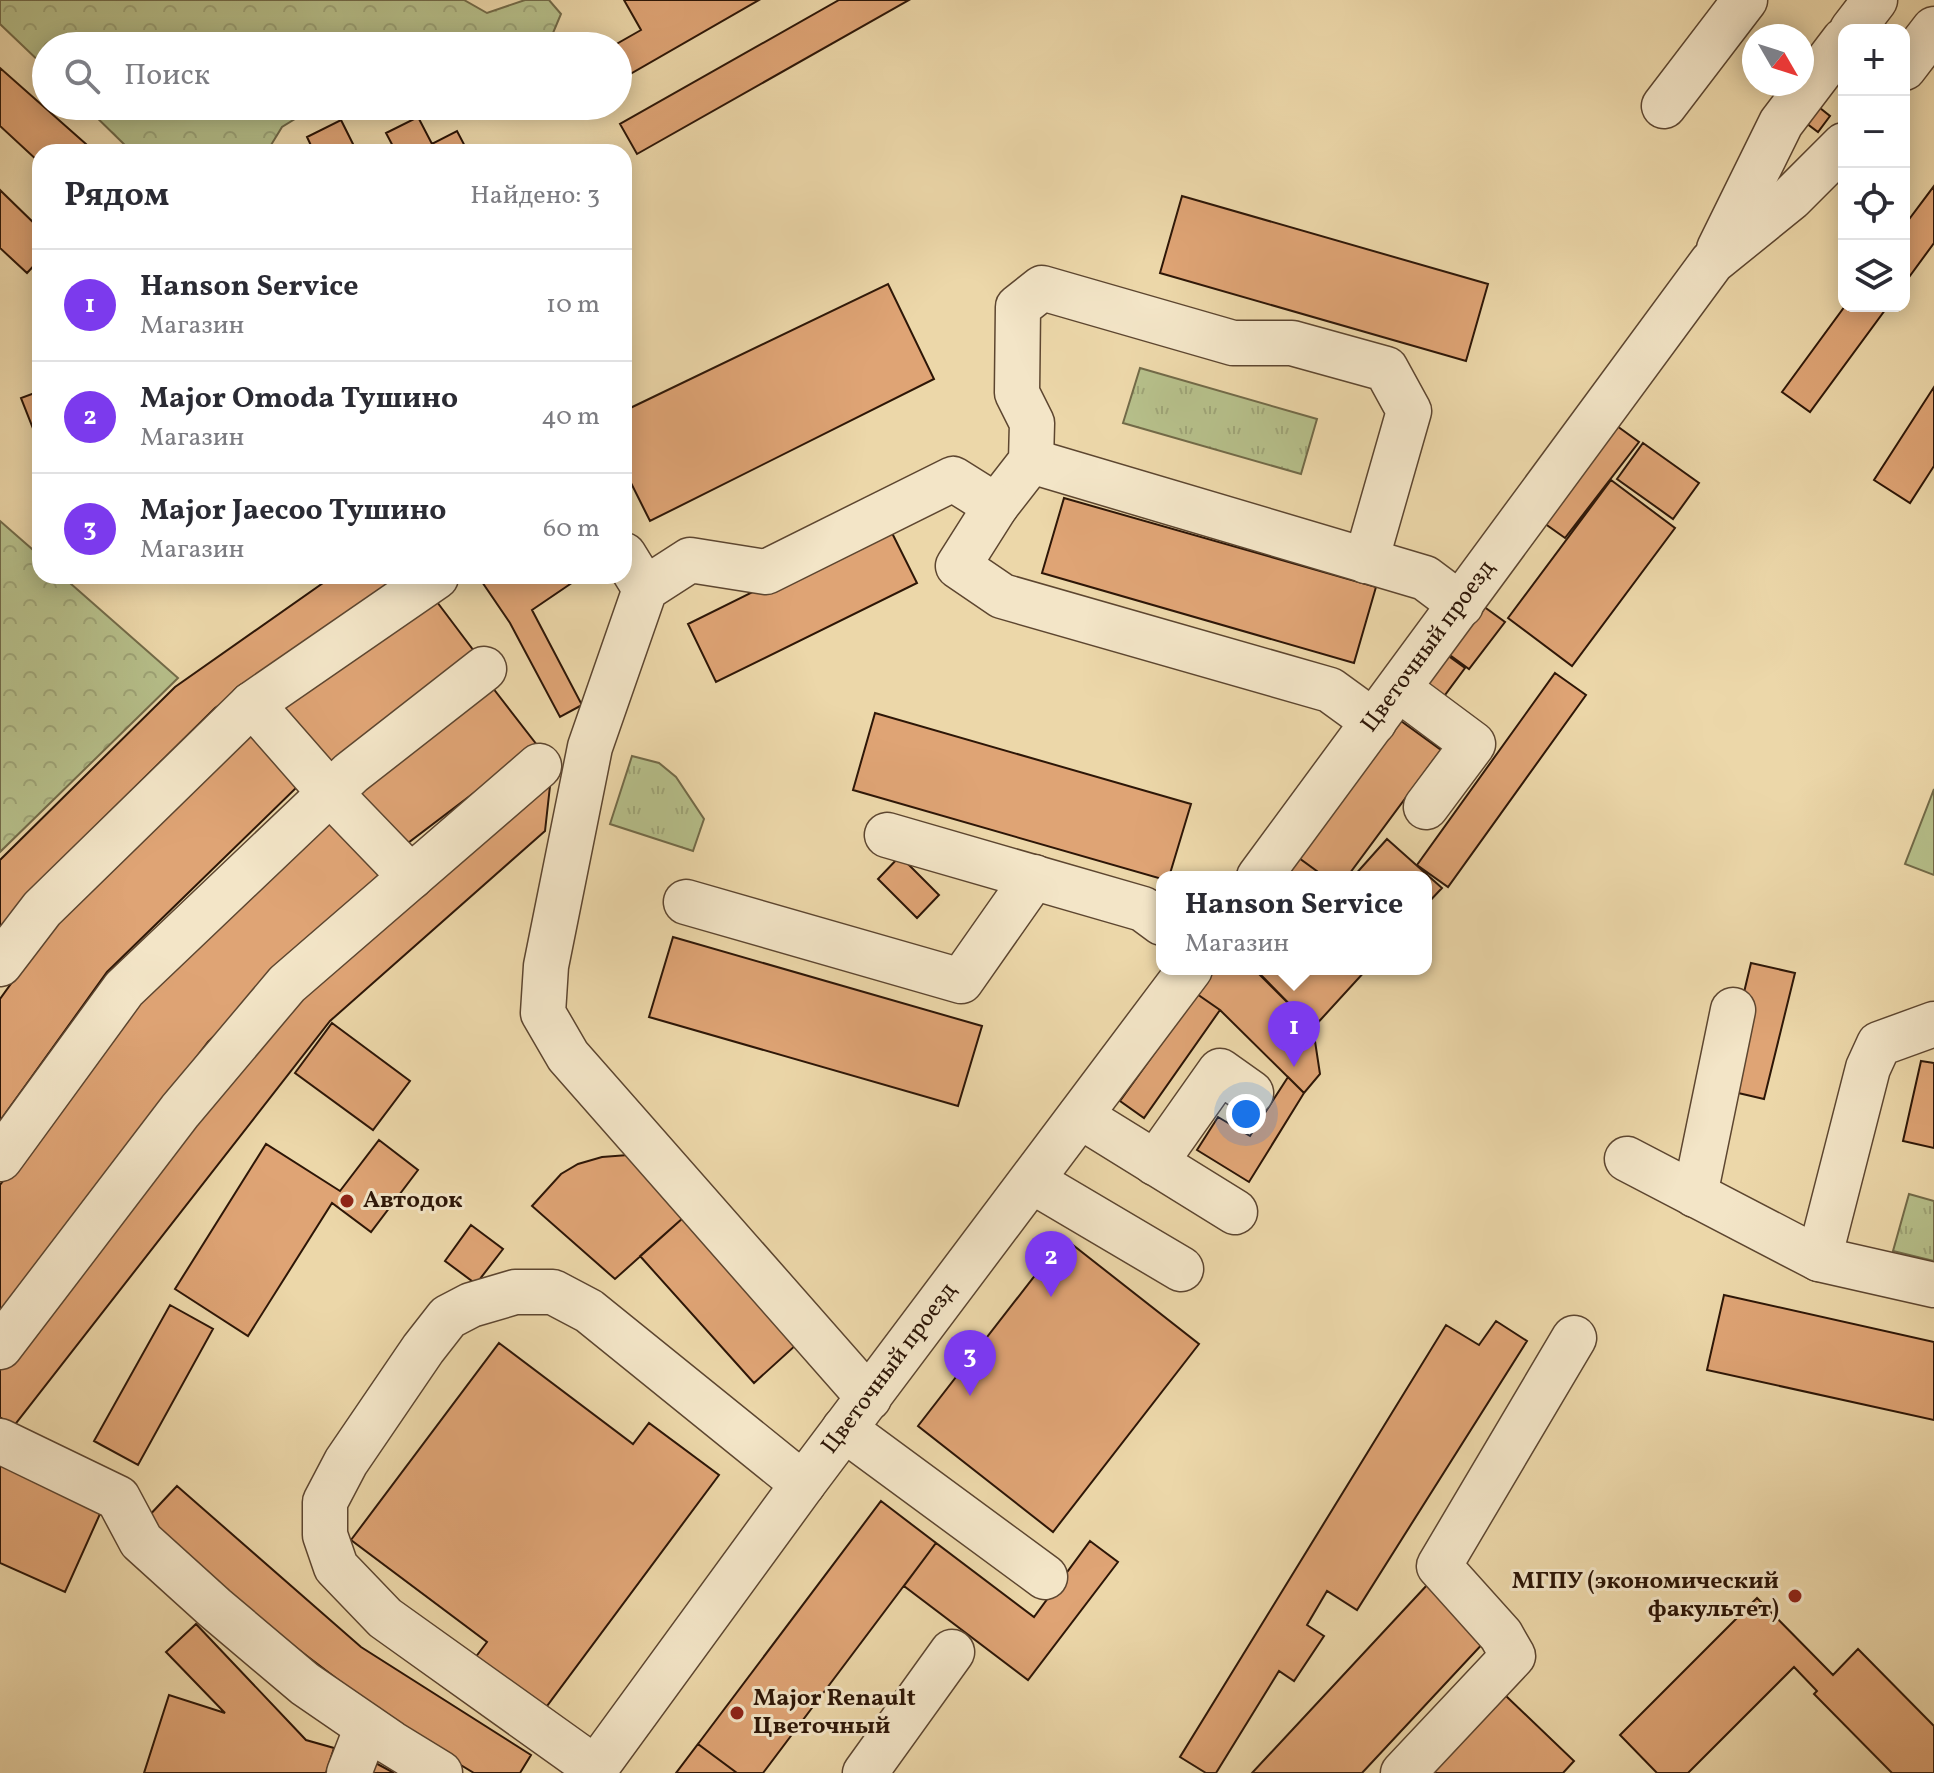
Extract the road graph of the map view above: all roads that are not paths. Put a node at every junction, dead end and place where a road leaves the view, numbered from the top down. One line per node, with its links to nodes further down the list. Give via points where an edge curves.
1 (1745, 0): 7 (street)
2 (1875, 0): 3 (street)
3 (1857, 24)
4 (1934, 29): 6 (street)
5 (1838, 48): 9 (street, via 1781,123)
6 (1910, 60)
7 (1664, 106)
8 (1838, 151): 9 (street, via 1791,198)
9 (1712, 262): 16 (street, Цветочный проезд)
10 (1031, 461): 11 (street); 12 (street); 12 (street, via 1032,423 1017,393 1018,307 1042,288 1233,343 1292,343 1386,369 1409,411)
11 (996, 506): 13 (street, via 953,479 766,572 690,560); 19 (street, via 958,566 1002,596)
12 (1366, 561): 16 (street, via 1425,578)
13 (635, 572)
14 (426, 584): 18 (street)
15 (632, 584): 46 (street, via 590,747 546,966 543,1013 568,1056)
16 (1461, 605): 19 (street, Цветочный проезд)
17 (484, 669): 21 (street)
18 (252, 704): 21 (street); 29 (street, via 42,909)
19 (1387, 706): 22 (street, via 1473,744); 24 (street, Цветочный проезд)
20 (539, 766): 25 (street)
21 (330, 793): 25 (street); 35 (street, via 124,989)
22 (1426, 807)
23 (887, 835): 26 (street)
24 (1263, 871)
25 (411, 877): 45 (street, via 287,984 180,1111)
26 (1034, 877): 27 (street, via 961,981); 28 (street, via 1143,909)
27 (686, 902)
28 (1156, 919)
29 (0, 964)
30 (1186, 975): 34 (street, Цветочный проезд)
31 (1733, 1010): 39 (street)
32 (1934, 1024): 41 (street, via 1879,1044 1865,1077)
33 (1251, 1093): 37 (street, via 1220,1071)
34 (1080, 1116): 37 (street); 38 (street, Цветочный проезд)
35 (0, 1159)
36 (1627, 1159): 39 (street)
37 (1155, 1163): 40 (street)
38 (1032, 1181): 42 (street); 46 (street, Цветочный проезд)
39 (1695, 1195): 41 (street)
40 (1235, 1212)
41 (1819, 1259): 43 (street)
42 (1181, 1269)
43 (1934, 1285)
44 (1574, 1338): 56 (street, via 1439,1566 1501,1635 1513,1656)
45 (0, 1347)
46 (856, 1414): 48 (street, Цветочный проезд); 49 (street)
47 (0, 1441): 51 (street, via 118,1498 141,1541 305,1684)
48 (803, 1484): 52 (street, Цветочный проезд); 52 (street, via 589,1311 553,1292 515,1292 471,1305 448,1317 423,1349 325,1502 325,1535 336,1567 385,1618)
49 (1045, 1577)
50 (952, 1652): 55 (street)
51 (367, 1727): 53 (street); 54 (street)
52 (594, 1770)
53 (349, 1773)
54 (440, 1773)
55 (865, 1773)
56 (1403, 1773)

